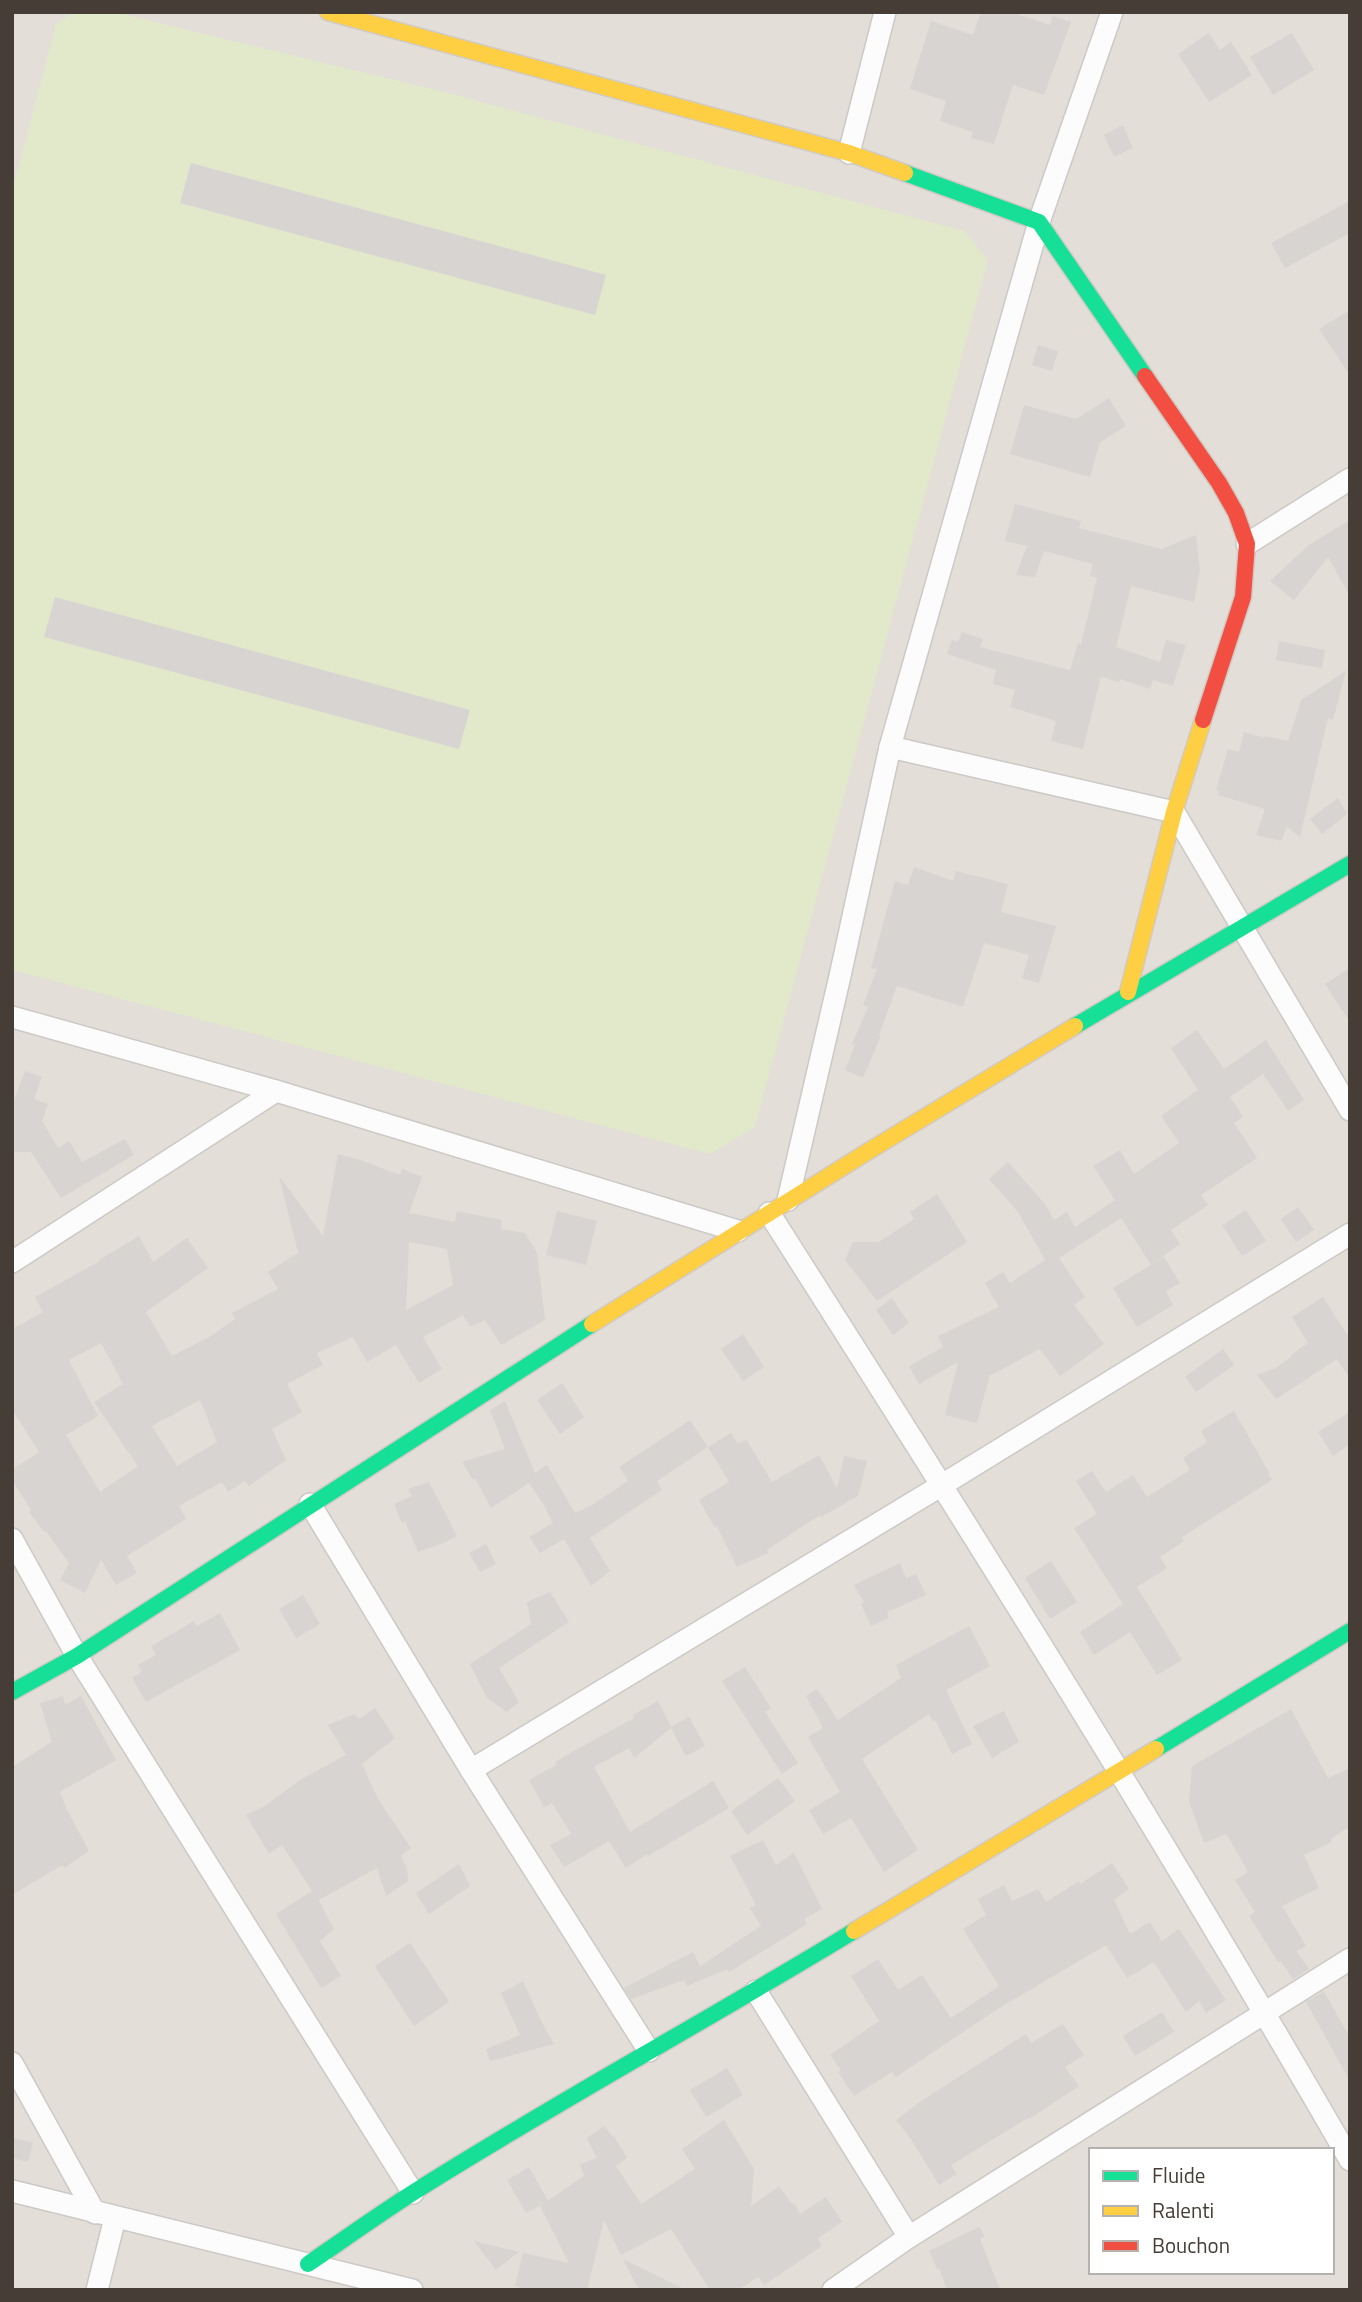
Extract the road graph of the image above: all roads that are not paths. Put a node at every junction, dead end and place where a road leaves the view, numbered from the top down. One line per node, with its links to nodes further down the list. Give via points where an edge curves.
1 (328, 12): 4 (street)
2 (885, 12): 4 (street)
3 (1112, 12): 5 (street)
4 (849, 153): 5 (street)
5 (1039, 222): 7 (street, via 1219,484); 8 (street)
6 (1350, 479): 7 (street)
7 (1247, 544): 9 (street, via 1244,597)
8 (890, 747): 9 (street); 16 (street)
9 (1174, 812): 11 (street); 12 (street)
10 (1350, 864): 11 (street)
11 (1242, 926): 12 (street); 15 (street)
12 (1128, 992): 16 (street)
13 (12, 1017): 14 (street)
14 (276, 1091): 18 (street); 20 (street)
15 (1350, 1110)
16 (788, 1200): 17 (street)
17 (769, 1213): 18 (street); 21 (street)
18 (737, 1231): 22 (street)
19 (1350, 1234): 21 (street)
20 (12, 1262)
21 (942, 1485): 27 (street); 28 (street)
22 (310, 1504): 25 (street); 27 (street)
23 (12, 1539): 25 (street)
24 (1350, 1631): 28 (street)
25 (77, 1656): 26 (street); 36 (street)
26 (12, 1692)
27 (471, 1770): 32 (street)
28 (1118, 1773): 30 (street); 31 (street)
29 (1350, 1959): 31 (street)
30 (756, 1991): 32 (street); 38 (street)
31 (1264, 2012): 34 (street); 38 (street)
32 (649, 2051): 36 (street)
33 (12, 2063): 37 (street)
34 (1350, 2160)
35 (12, 2191): 37 (street)
36 (413, 2193): 39 (street)
37 (105, 2216): 39 (street); 40 (street)
38 (909, 2237): 42 (street)
39 (308, 2264): 41 (street)
40 (97, 2290)
41 (412, 2290)
42 (833, 2290)

